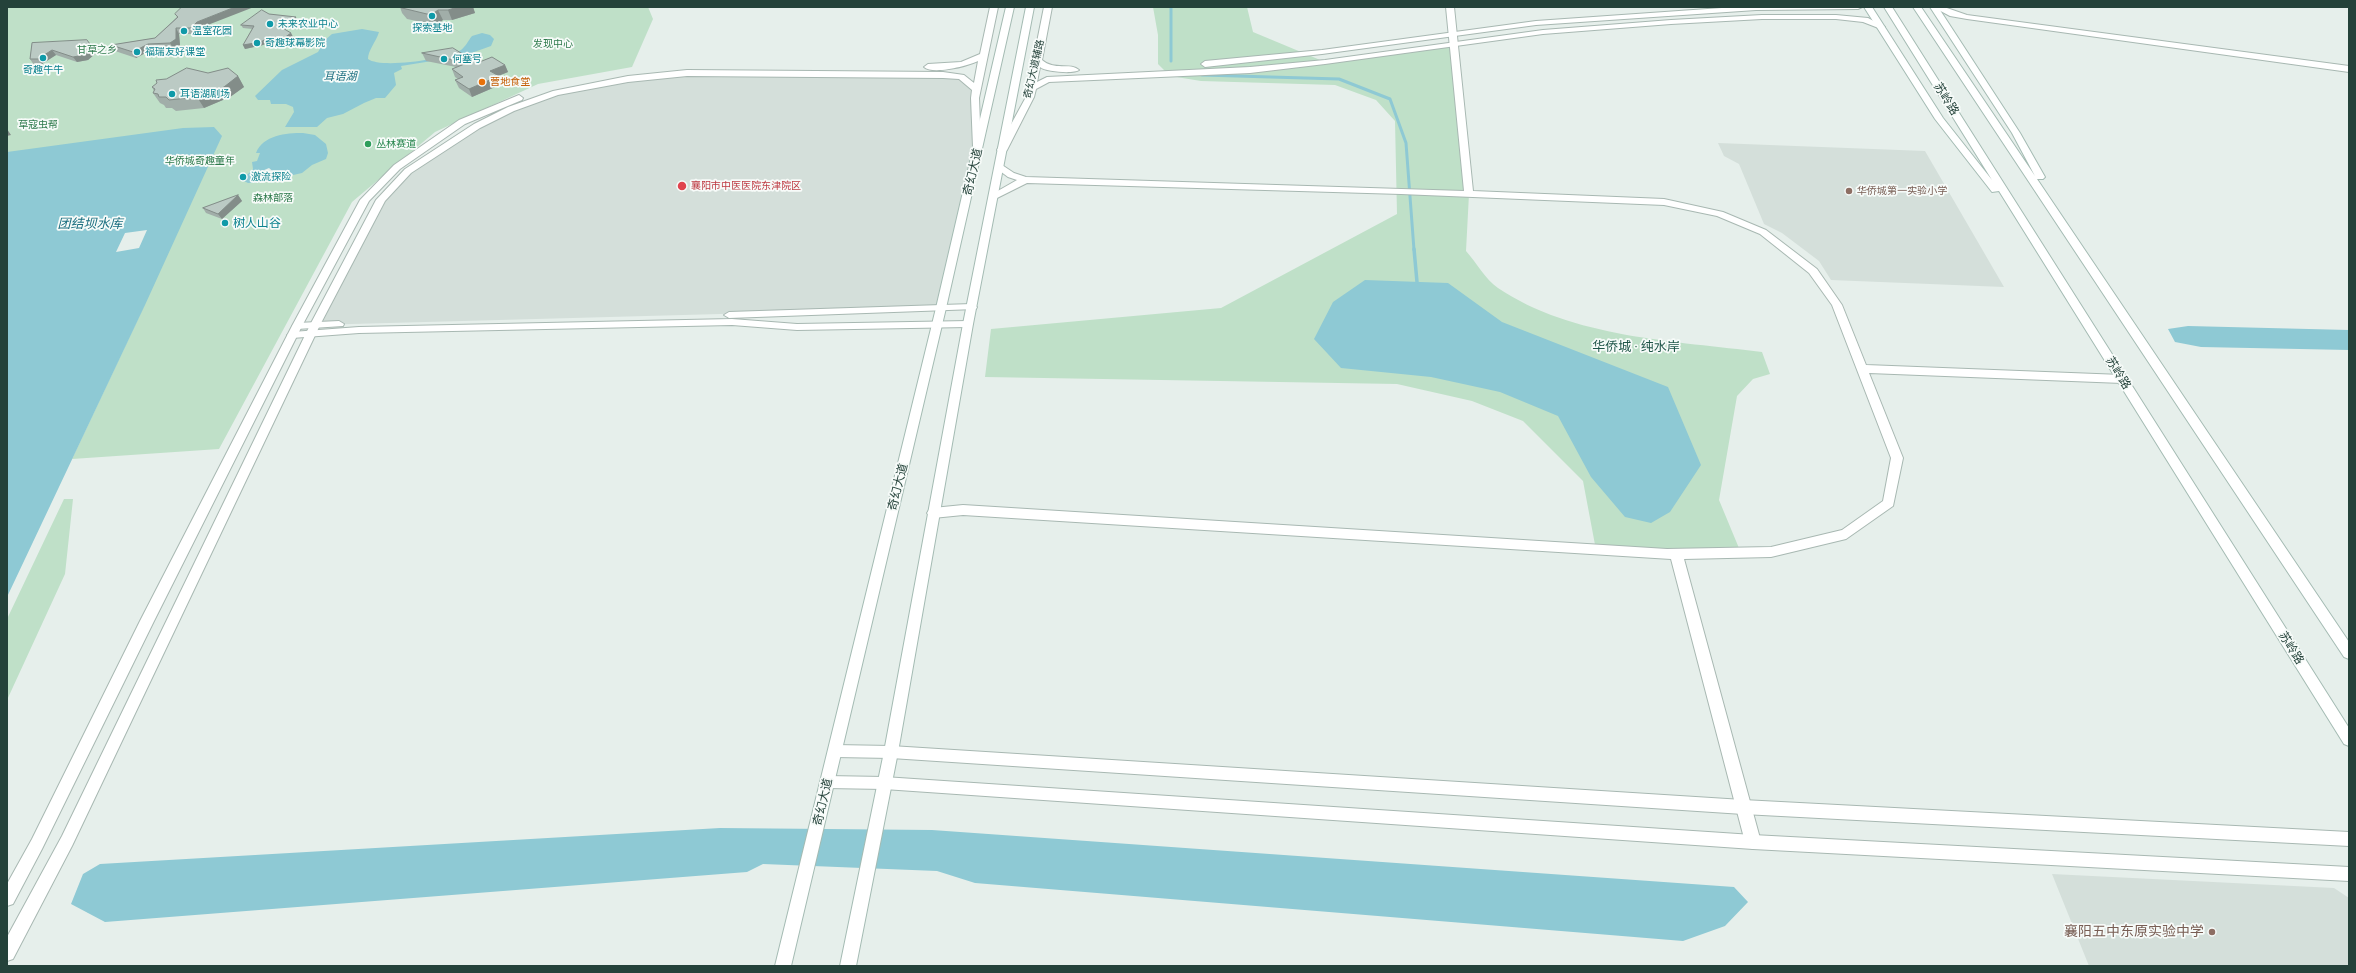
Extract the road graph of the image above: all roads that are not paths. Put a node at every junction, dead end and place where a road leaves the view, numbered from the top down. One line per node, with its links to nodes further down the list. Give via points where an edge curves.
1 (994, 7): 15 (street)
2 (1010, 7): 21 (street, 奇幻大道)
3 (1030, 7): 22 (street, 奇幻大道)
4 (1048, 7): 16 (street, 奇幻大道辅路)
5 (1450, 7): 14 (street)
6 (1858, 7): 14 (street, via 1756,8 1536,23)
7 (1868, 7): 12 (street)
8 (1888, 7): 27 (street, 苏岭路)
9 (1917, 7): 28 (street)
10 (1934, 7): 13 (street)
11 (1937, 7): 17 (street, via 1967,17)
12 (1881, 27): 14 (street, via 1854,18 1762,17); 27 (street, via 1939,119)
13 (1947, 27): 18 (street, via 1952,22 1986,23); 28 (street, via 2016,133)
14 (1454, 39): 16 (street, via 1235,62 1061,71 1046,68); 19 (street, via 1325,62 1250,70 1047,80); 25 (street)
15 (982, 56): 20 (street); 34 (street, via 971,63 940,67 691,66 628,72 559,84 501,104 462,122 397,167 365,200)
16 (1037, 60): 19 (street, 奇幻大道辅路)
17 (2349, 70)
18 (2349, 74)
19 (1032, 88): 22 (street, 奇幻大道辅路, via 1030,97)
20 (977, 89): 21 (street, via 975,98); 33 (street, via 961,77 943,76 687,73 556,93 511,109 477,126 408,171 381,200)
21 (978, 147): 30 (street, 奇幻大道)
22 (1002, 150): 23 (street, 奇幻大道)
23 (999, 166): 24 (street, via 1011,175); 26 (street, 奇幻大道)
24 (1025, 180): 25 (street); 26 (street)
25 (1469, 194): 35 (street, via 1664,202 1720,214 1762,232 1813,271 1838,305)
26 (994, 196): 29 (street, 奇幻大道)
27 (2034, 239): 36 (street, 苏岭路)
28 (2074, 239): 39 (street)
29 (972, 307): 30 (street); 32 (street, 奇幻大道)
30 (941, 308): 31 (street, 奇幻大道); 33 (street)
31 (936, 324): 32 (street); 33 (street, via 797,327 724,322); 41 (street, 奇幻大道)
32 (968, 324): 37 (street, 奇幻大道)
33 (313, 329): 34 (street); 50 (street, via 67,841)
34 (295, 330): 49 (street)
35 (1862, 369): 36 (street); 38 (street, via 1897,458 1889,503 1846,534 1771,552)
36 (2122, 379): 40 (street, 苏岭路)
37 (934, 513): 38 (street, via 963,510); 42 (street, 奇幻大道)
38 (1676, 554): 45 (street)
39 (2349, 653)
40 (2349, 740)
41 (835, 751): 42 (street); 43 (street, 奇幻大道)
42 (891, 752): 44 (street, 奇幻大道); 45 (street)
43 (827, 782): 44 (street); 51 (street, 奇幻大道)
44 (884, 783): 47 (street); 52 (street, 奇幻大道)
45 (1744, 807): 46 (street); 47 (street)
46 (2349, 838)
47 (1753, 842): 48 (street)
48 (2349, 874)
49 (7, 899)
50 (7, 953)
51 (783, 966)
52 (848, 966)

